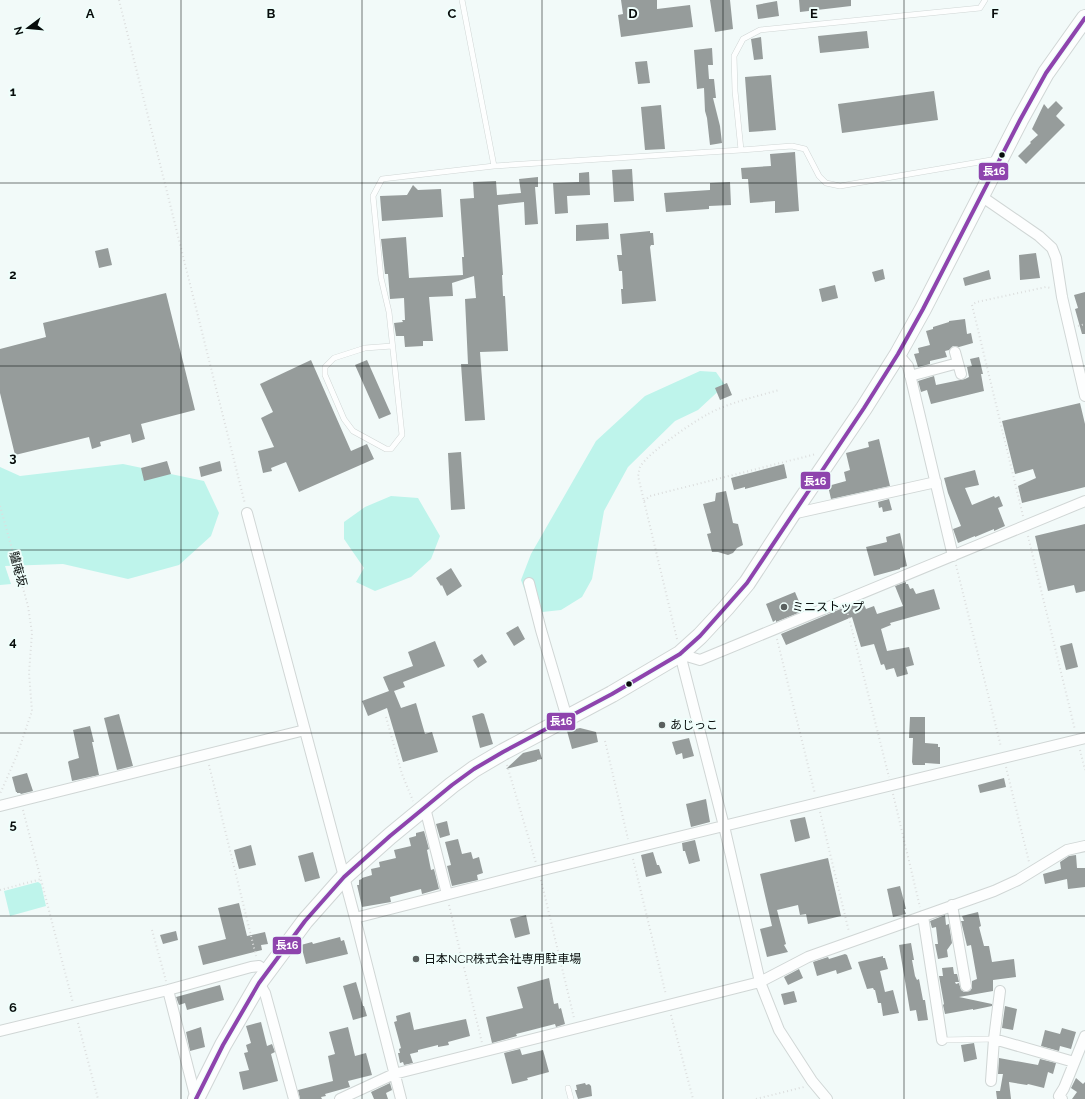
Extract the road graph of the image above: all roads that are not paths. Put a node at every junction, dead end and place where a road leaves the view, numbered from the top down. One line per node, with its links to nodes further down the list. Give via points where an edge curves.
1 (462, 0): 6 (lane)
2 (985, 0): 4 (lane, via 980,8 760,30 743,39 734,56)
3 (1085, 18): 5 (main road, via 1046,73)
4 (741, 150): 5 (lane, via 792,146 805,149 819,176 826,183 840,186); 6 (lane)
5 (1000, 159): 7 (main road)
6 (494, 166): 8 (lane, via 382,179 373,196 381,278 389,312)
7 (981, 196): 10 (main road); 14 (street, via 1052,248)
8 (392, 346): 8 (lane, via 365,348 334,358 325,367 325,375 344,419 353,431 386,449 391,449 402,435)
9 (955, 352): 11 (street)
10 (898, 354): 13 (street, via 908,366); 18 (main road)
11 (958, 363): 12 (street); 13 (street)
12 (961, 374)
13 (910, 376): 15 (street)
14 (1085, 396)
15 (936, 482): 18 (street); 19 (street)
16 (1085, 502): 19 (street)
17 (247, 513): 23 (street)
18 (792, 514): 21 (main road, via 747,583 700,636)
19 (953, 556): 21 (street, via 700,660)
20 (528, 583): 22 (street)
21 (680, 654): 22 (main road); 27 (street)
22 (567, 718): 26 (main road, via 474,769)
23 (305, 730): 25 (street); 29 (street)
24 (1081, 739): 27 (street)
25 (0, 806)
26 (421, 811): 29 (main road); 30 (street)
27 (724, 826): 30 (street); 35 (street)
28 (1085, 846): 31 (street, via 1066,850 1018,880 994,891)
29 (344, 877): 33 (street); 34 (main road)
30 (446, 894): 33 (street)
31 (952, 905): 32 (street); 36 (street)
32 (923, 916): 35 (street, via 808,957); 42 (street)
33 (355, 918): 44 (street)
34 (261, 974): 37 (street); 47 (main road); 48 (street)
35 (760, 982): 44 (street); 52 (street, via 779,1030)
36 (966, 986)
37 (168, 990): 39 (street); 47 (street)
38 (1000, 991): 41 (street)
39 (0, 1031)
40 (1085, 1036): 43 (street)
41 (994, 1039): 42 (lane); 43 (street); 45 (street)
42 (942, 1040)
43 (1074, 1062): 53 (street, via 1059,1096)
44 (394, 1074): 49 (street); 50 (street)
45 (991, 1081)
46 (568, 1088): 51 (lane)
47 (196, 1099)
48 (294, 1099)
49 (340, 1099)
50 (401, 1099)
51 (571, 1099)
52 (827, 1099)
53 (1062, 1099)

